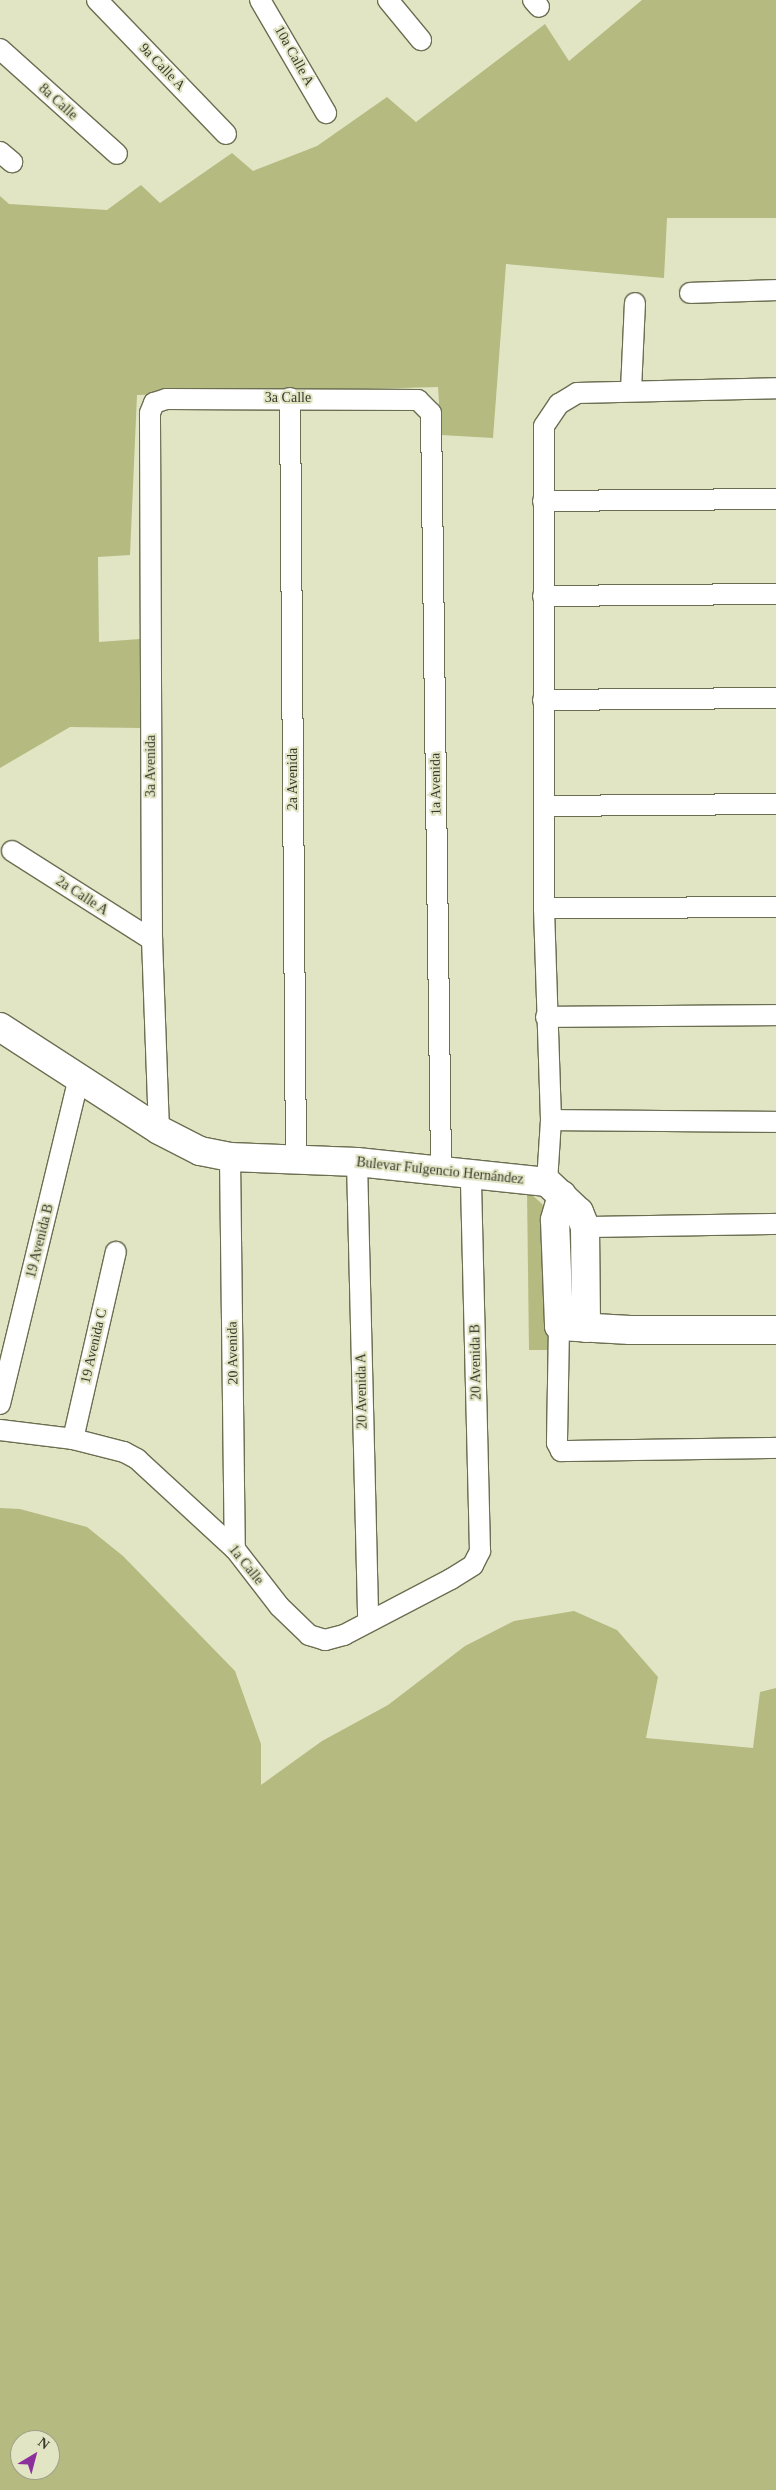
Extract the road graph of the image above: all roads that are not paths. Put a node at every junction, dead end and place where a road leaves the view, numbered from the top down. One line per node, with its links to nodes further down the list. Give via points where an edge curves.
1 (97, 0): 7 (street, 9a Calle A)
2 (260, 0): 6 (street, 10a Calle A)
3 (388, 0): 4 (street)
4 (422, 40)
5 (0, 49): 8 (street, 8a Calle)
6 (326, 113)
7 (226, 134)
8 (117, 154)
9 (776, 290): 10 (street)
10 (690, 293)
11 (635, 303): 13 (street)
12 (776, 388): 13 (street)
13 (631, 390): 18 (street, via 577,393 564,399 553,411 544,426)
14 (290, 398): 15 (street, 3a Calle); 16 (street, 3a Calle, via 166,399); 37 (street, 2a Avenida)
15 (422, 402): 39 (street, 1a Avenida, via 431,413)
16 (154, 403): 28 (street, 3a Avenida, via 150,413)
17 (776, 499): 18 (street)
18 (543, 501): 20 (street)
19 (776, 594): 20 (street)
20 (543, 596): 22 (street)
21 (776, 698): 22 (street)
22 (543, 700): 24 (street)
23 (776, 804): 24 (street)
24 (545, 806): 27 (street)
25 (12, 851): 28 (street, 2a Calle A)
26 (776, 907): 27 (street)
27 (544, 908): 30 (street)
28 (152, 940): 35 (street, 3a Avenida)
29 (776, 1016): 30 (street)
30 (546, 1017): 33 (street)
31 (0, 1027): 32 (street, Bulevar Fulgencio Hernández)
32 (79, 1078): 35 (street, Bulevar Fulgencio Hernández); 48 (street, 19 Avenida B)
33 (551, 1120): 34 (street); 41 (street)
34 (776, 1122)
35 (159, 1130): 36 (street, Bulevar Fulgencio Hernández, via 200,1151)
36 (230, 1157): 37 (street, Bulevar Fulgencio Hernández); 52 (street, 20 Avenida)
37 (296, 1160): 38 (street, Bulevar Fulgencio Hernández)
38 (357, 1162): 39 (street, Bulevar Fulgencio Hernández); 54 (street, 20 Avenida A)
39 (441, 1169): 40 (street, Bulevar Fulgencio Hernández)
40 (471, 1172): 41 (street, Bulevar Fulgencio Hernández); 53 (street, 20 Avenida B)
41 (554, 1189): 43 (street, via 579,1212); 45 (street)
42 (776, 1224): 43 (street)
43 (585, 1227): 46 (street)
44 (116, 1252): 50 (street, 19 Avenida C)
45 (559, 1326): 46 (street); 51 (street, via 557,1444 561,1450)
46 (586, 1328): 47 (street)
47 (776, 1330)
48 (0, 1404)
49 (0, 1430): 50 (street, 1a Calle)
50 (73, 1439): 52 (street, 1a Calle, via 124,1452 137,1459)
51 (776, 1448)
52 (235, 1549): 54 (street, 1a Calle, via 279,1606 309,1635 325,1640 344,1635)
53 (480, 1551): 54 (street, 1a Calle, via 472,1565 451,1579)
54 (368, 1620)

